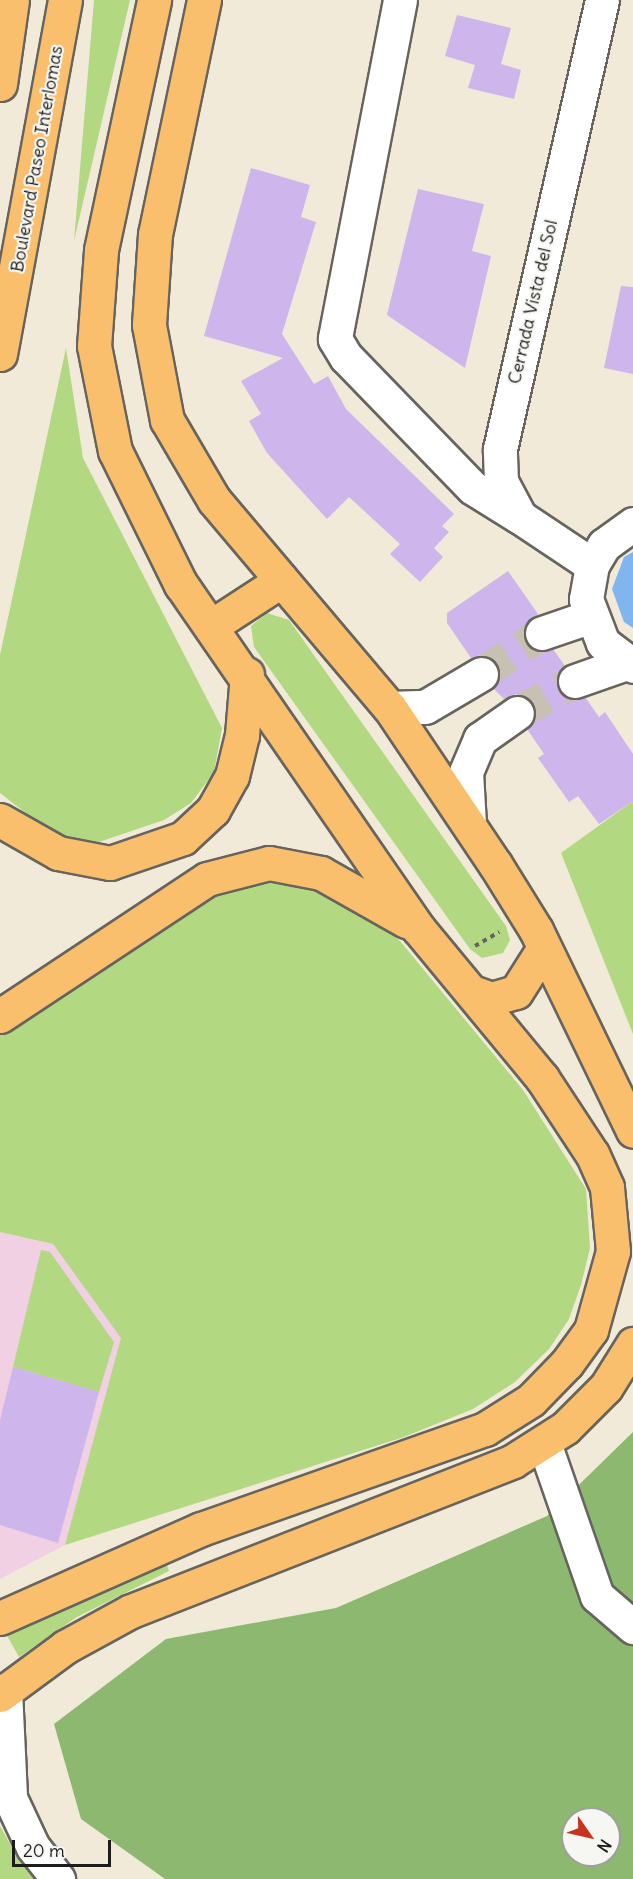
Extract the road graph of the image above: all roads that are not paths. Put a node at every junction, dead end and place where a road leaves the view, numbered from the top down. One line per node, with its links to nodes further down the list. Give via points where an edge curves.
1 (12, 0): 7 (main road)
2 (65, 0): 8 (main road, Boulevard Paseo Interlomas)
3 (153, 0): 14 (main road, via 101,250 94,346 115,451 155,541)
4 (204, 0): 12 (main road, via 154,234 148,325 154,372 167,420 214,500)
5 (400, 0): 9 (street, via 335,339 346,357 473,488)
6 (602, 0): 9 (street, Cerrada Vista del Sol, via 500,449 501,482)
7 (0, 84)
8 (0, 354)
9 (520, 517): 11 (street, Cerrada Vista del Sol)
10 (633, 524): 11 (street, via 604,545)
11 (592, 565): 13 (street)
12 (282, 580): 14 (main road); 20 (main road)
13 (589, 617): 15 (street); 16 (street, via 603,643)
14 (213, 625): 17 (main road)
15 (542, 633)
16 (629, 664): 19 (street)
17 (247, 674): 22 (main road, via 242,735 232,776 213,810 183,838 110,863 58,853); 24 (main road)
18 (481, 674): 20 (street, via 425,707)
19 (575, 681)
20 (390, 708): 23 (main road)
21 (517, 714): 23 (street, via 480,739 466,772)
22 (0, 820)
23 (469, 824): 25 (main road, via 528,917)
24 (418, 928): 26 (main road); 27 (main road, via 321,873 269,864 207,879)
25 (542, 951): 26 (main road, via 516,992 491,999); 28 (main road)
26 (472, 992): 31 (main road, via 542,1078 607,1187 613,1251 591,1330 567,1363 531,1400 484,1429 201,1529)
27 (0, 1016)
28 (633, 1131)
29 (633, 1344): 30 (main road, via 606,1387)
30 (544, 1443): 32 (street, via 597,1596); 33 (main road, via 437,1492 131,1611 65,1647)
31 (0, 1618)
32 (633, 1627)
33 (2, 1689): 35 (street, via 10,1798)
34 (0, 1814): 35 (street)
35 (27, 1837): 36 (street)
36 (58, 1879)

